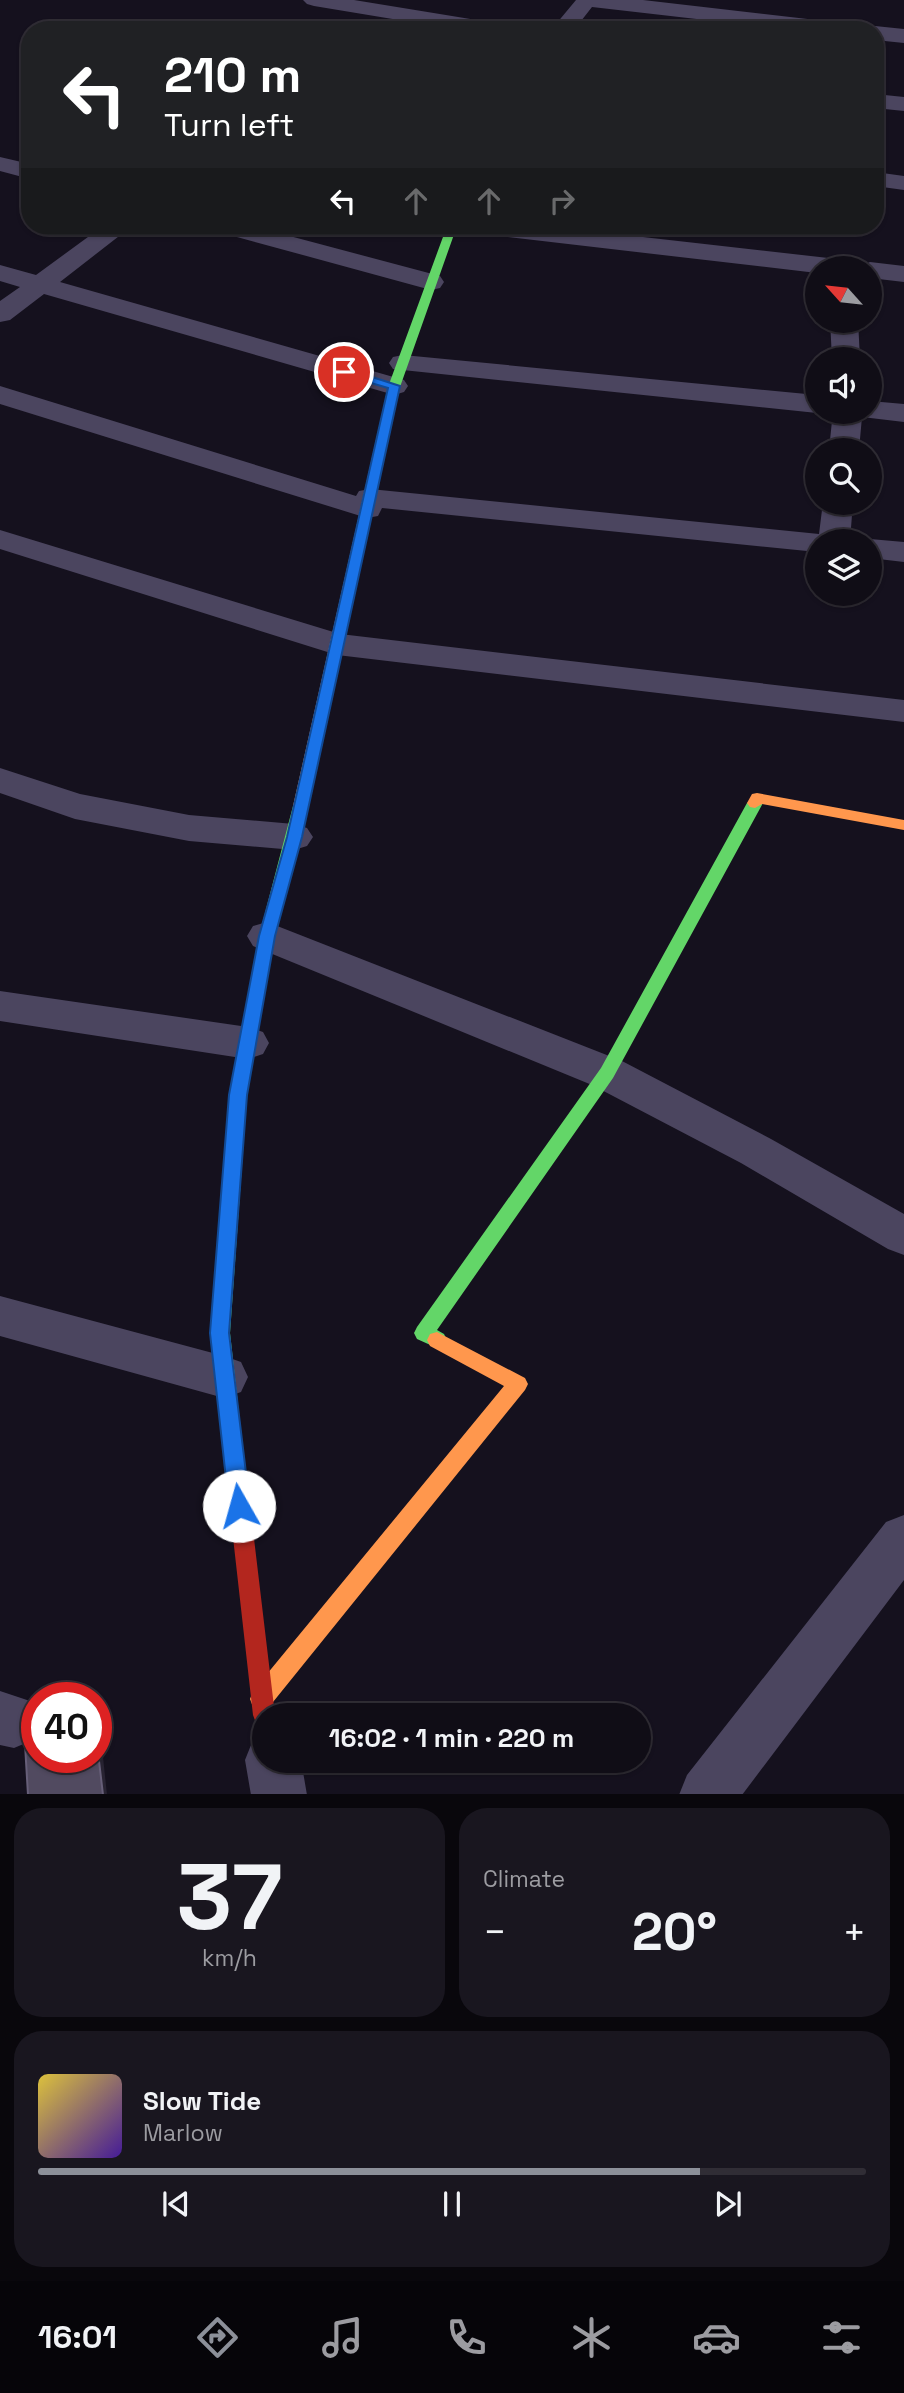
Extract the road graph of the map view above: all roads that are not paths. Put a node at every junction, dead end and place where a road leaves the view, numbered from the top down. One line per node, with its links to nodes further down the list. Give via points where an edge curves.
1 (587, 0): 4 (street); 5 (street)
2 (326, 1): 3 (street)
3 (447, 21)
4 (570, 21)
5 (771, 21)
6 (884, 34): 7 (street)
7 (904, 36)
8 (884, 102): 9 (street)
9 (904, 104)
10 (0, 164): 11 (street)
11 (21, 170)
12 (884, 180): 13 (street)
13 (904, 183)
14 (107, 235): 23 (street)
15 (257, 235): 22 (street)
16 (449, 235): 22 (street)
17 (560, 235): 18 (street)
18 (805, 263)
19 (882, 272): 21 (street)
20 (0, 273): 23 (street)
21 (904, 274)
22 (431, 282): 25 (street)
23 (40, 285): 24 (street); 25 (street)
24 (0, 314)
25 (399, 374): 27 (street); 30 (street)
26 (0, 395): 30 (street)
27 (805, 403)
28 (882, 411): 29 (street)
29 (904, 413)
30 (368, 504): 32 (street); 35 (street)
31 (0, 539): 35 (street)
32 (805, 542)
33 (882, 550): 34 (street)
34 (904, 552)
35 (337, 644): 36 (street); 39 (street)
36 (904, 711)
37 (0, 780): 39 (street, via 75,806 189,828)
38 (904, 825): 43 (street, via 757,798)
39 (294, 837): 40 (street)
40 (267, 936): 42 (street); 43 (street)
41 (0, 1006): 42 (street)
42 (248, 1043): 46 (street, via 238,1095 220,1333)
43 (607, 1073): 44 (street); 49 (street, via 424,1332 518,1384)
44 (904, 1236)
45 (0, 1315): 46 (street)
46 (224, 1377): 48 (street)
47 (904, 1539): 52 (street)
48 (263, 1703)
49 (266, 1703)
50 (275, 1773): 51 (street)
51 (279, 1794)
52 (707, 1794)

